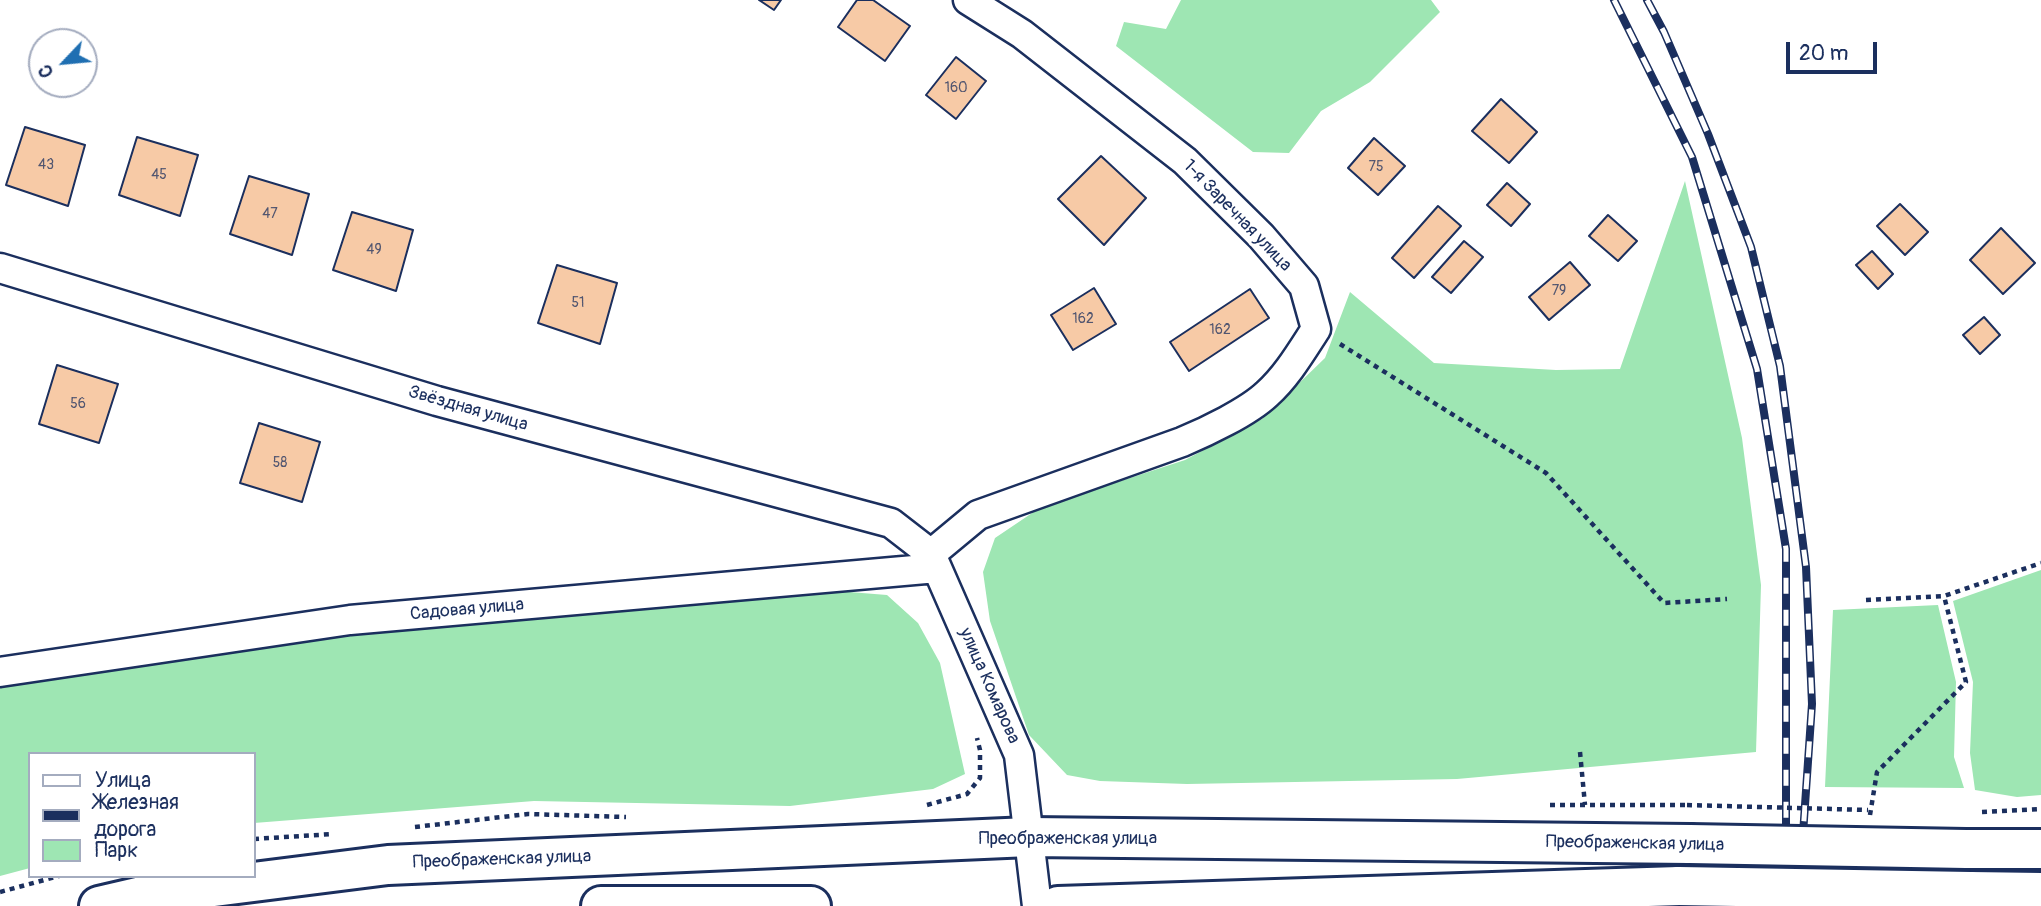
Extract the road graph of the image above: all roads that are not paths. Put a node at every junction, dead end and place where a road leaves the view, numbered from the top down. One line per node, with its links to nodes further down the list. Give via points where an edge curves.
1 (968, 0): 3 (street, 1-я Заречная улица, via 1022,34 1185,161 1304,286 1315,329 1266,396 1213,429 978,515)
2 (0, 268): 3 (street, Звёздная улица, via 438,401 891,523)
3 (934, 561): 4 (street, Садовая улица, via 350,620); 5 (street, улица Комарова, via 1019,755)
4 (0, 672)
5 (1029, 837): 6 (main road, Преображенская улица, bridge); 8 (main road, Преображенская улица, via 388,865 142,896); 11 (street, улица Комарова)
6 (2041, 849)
7 (2041, 892): 12 (main road, bridge, via 1679,886)
8 (99, 906)
9 (601, 906): 10 (main road)
10 (811, 906)
11 (1037, 906)
12 (1058, 906)

